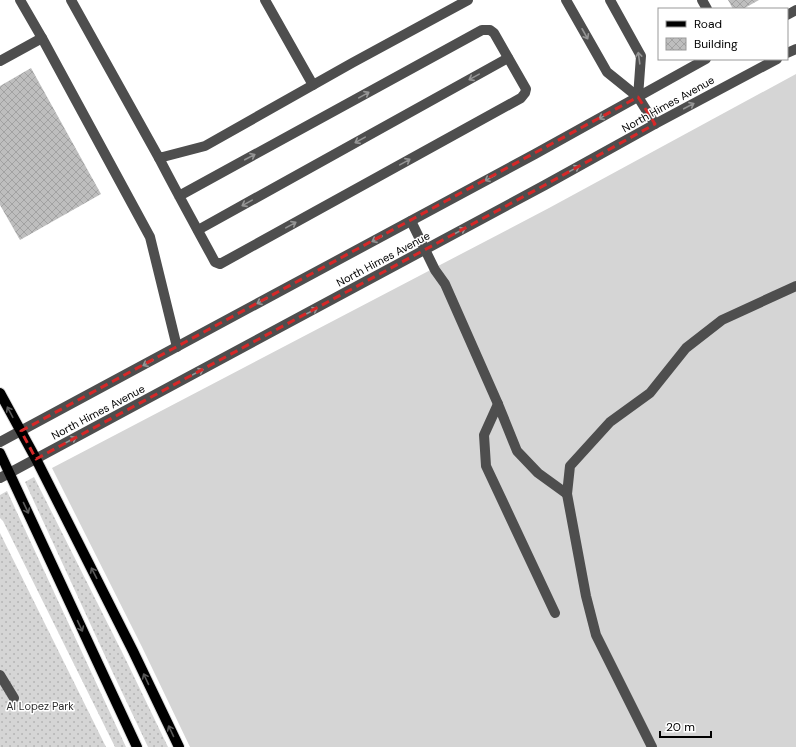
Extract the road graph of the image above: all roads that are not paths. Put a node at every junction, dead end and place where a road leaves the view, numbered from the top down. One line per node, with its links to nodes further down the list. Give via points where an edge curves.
1 (20, 0): 8 (street)
2 (72, 0): 16 (street)
3 (265, 0): 13 (street)
4 (468, 0): 7 (street)
5 (566, 0): 14 (street, one-way to 14, via 607,72)
6 (610, 0): 14 (street, one-way to 6, via 641,56)
7 (456, 3): 13 (street)
8 (42, 38): 12 (street); 22 (street, via 150,237)
9 (508, 58): 17 (street, one-way to 9, via 482,30 494,33); 19 (street, one-way to 19); 19 (street, one-way to 9, via 215,262 220,264 514,102 521,98 526,89)
10 (704, 60): 14 (street, North Himes Avenue)
11 (774, 60): 15 (street, North Himes Avenue, one-way to 11)
12 (0, 61)
13 (313, 85): 16 (street, via 205,146)
14 (638, 97): 15 (street); 18 (street, North Himes Avenue, one-way to 18)
15 (655, 124): 20 (street, North Himes Avenue, one-way to 15)
16 (159, 158): 17 (street)
17 (179, 196): 19 (street)
18 (411, 221): 20 (street); 22 (street, North Himes Avenue, one-way to 22)
19 (198, 230)
20 (425, 250): 24 (street, via 445,284); 28 (street, North Himes Avenue, one-way to 20)
21 (796, 286): 31 (street, via 722,320 686,348 650,393 610,422 570,466)
22 (177, 347): 25 (street, North Himes Avenue, one-way to 25)
23 (0, 393): 25 (main road, one-way to 23)
24 (498, 404): 31 (street, via 517,451 538,473); 32 (street, via 484,435 486,466)
25 (21, 431): 26 (street, North Himes Avenue); 28 (main road)
26 (0, 442)
27 (0, 453): 29 (main road)
28 (36, 459): 29 (street, North Himes Avenue); 36 (main road, one-way to 28)
29 (10, 472): 30 (street, North Himes Avenue); 35 (main road, one-way to 35)
30 (0, 478)
31 (567, 494): 37 (street, via 596,635)
32 (555, 613)
33 (0, 675): 34 (street)
34 (14, 698)
35 (137, 747)
36 (179, 747)
37 (652, 747)

